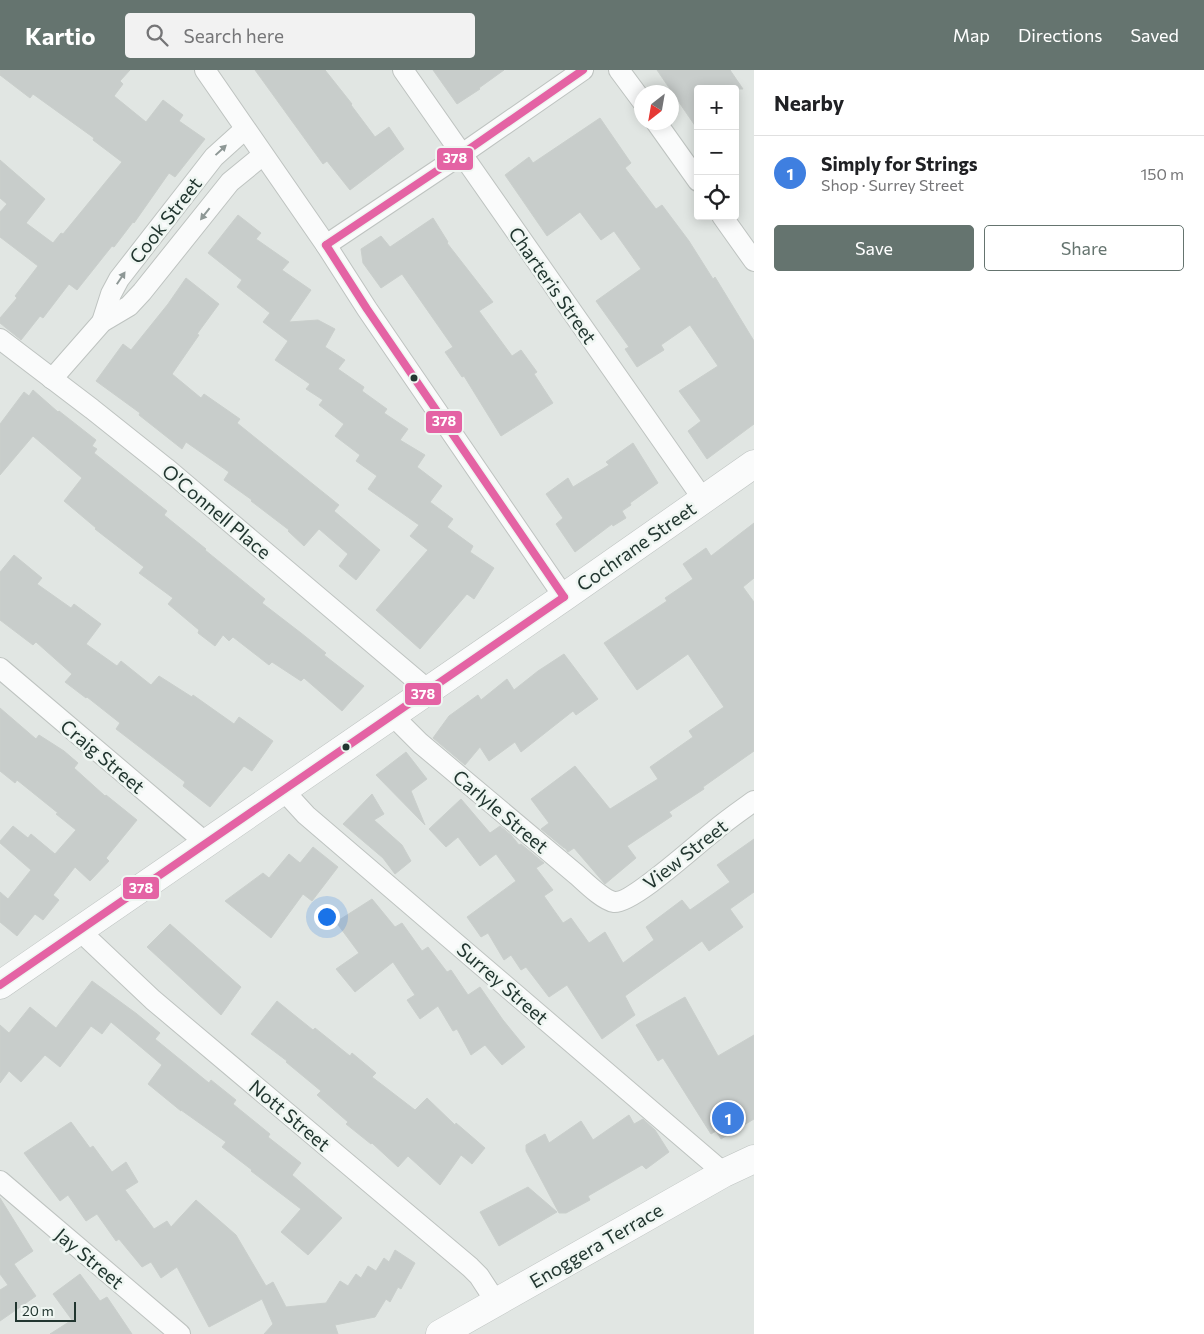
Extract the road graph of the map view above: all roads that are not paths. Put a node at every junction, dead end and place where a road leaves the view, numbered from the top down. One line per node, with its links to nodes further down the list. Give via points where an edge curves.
1 (205, 70): 6 (street)
2 (403, 70): 8 (street, Charteris Street)
3 (582, 70): 8 (street)
4 (619, 70): 5 (street)
5 (634, 91)
6 (246, 128): 9 (street); 14 (street, Cook Street, one-way to 6, via 119,280 214,157)
7 (662, 130): 10 (street)
8 (462, 154): 12 (street); 18 (street, Charteris Street)
9 (263, 155): 12 (street); 14 (street, Cook Street, one-way to 14, via 230,182 129,306)
10 (694, 175)
11 (725, 220): 13 (street)
12 (326, 245): 19 (street)
13 (754, 261)
14 (102, 322): 16 (street, Cook Street)
15 (3, 347): 16 (street, O'Connell Place)
16 (52, 379): 21 (street, O'Connell Place, via 166,468)
17 (754, 464): 18 (street, Cochrane Street)
18 (703, 499): 19 (street, Cochrane Street)
19 (564, 597): 21 (street, Cochrane Street)
20 (2, 672): 25 (street, Craig Street)
21 (428, 690): 22 (street, Cochrane Street)
22 (392, 715): 23 (street, Cochrane Street); 26 (street, Carlyle Street, via 420,743 562,863 603,897)
23 (284, 791): 25 (street, Cochrane Street); 30 (street, Surrey Street, via 306,815)
24 (754, 801): 26 (street, View Street, via 666,871 623,900)
25 (206, 843): 27 (street, Cochrane Street)
26 (614, 902)
27 (80, 931): 28 (street, Cochrane Street); 32 (street, Nott Street, via 154,1000 470,1267)
28 (0, 985)
29 (754, 1159): 30 (street, Enoggera Terrace)
30 (724, 1173): 32 (street, Enoggera Terrace)
31 (0, 1181): 33 (street, Jay Street)
32 (496, 1302): 34 (street, Enoggera Terrace)
33 (180, 1334)
34 (440, 1334)

